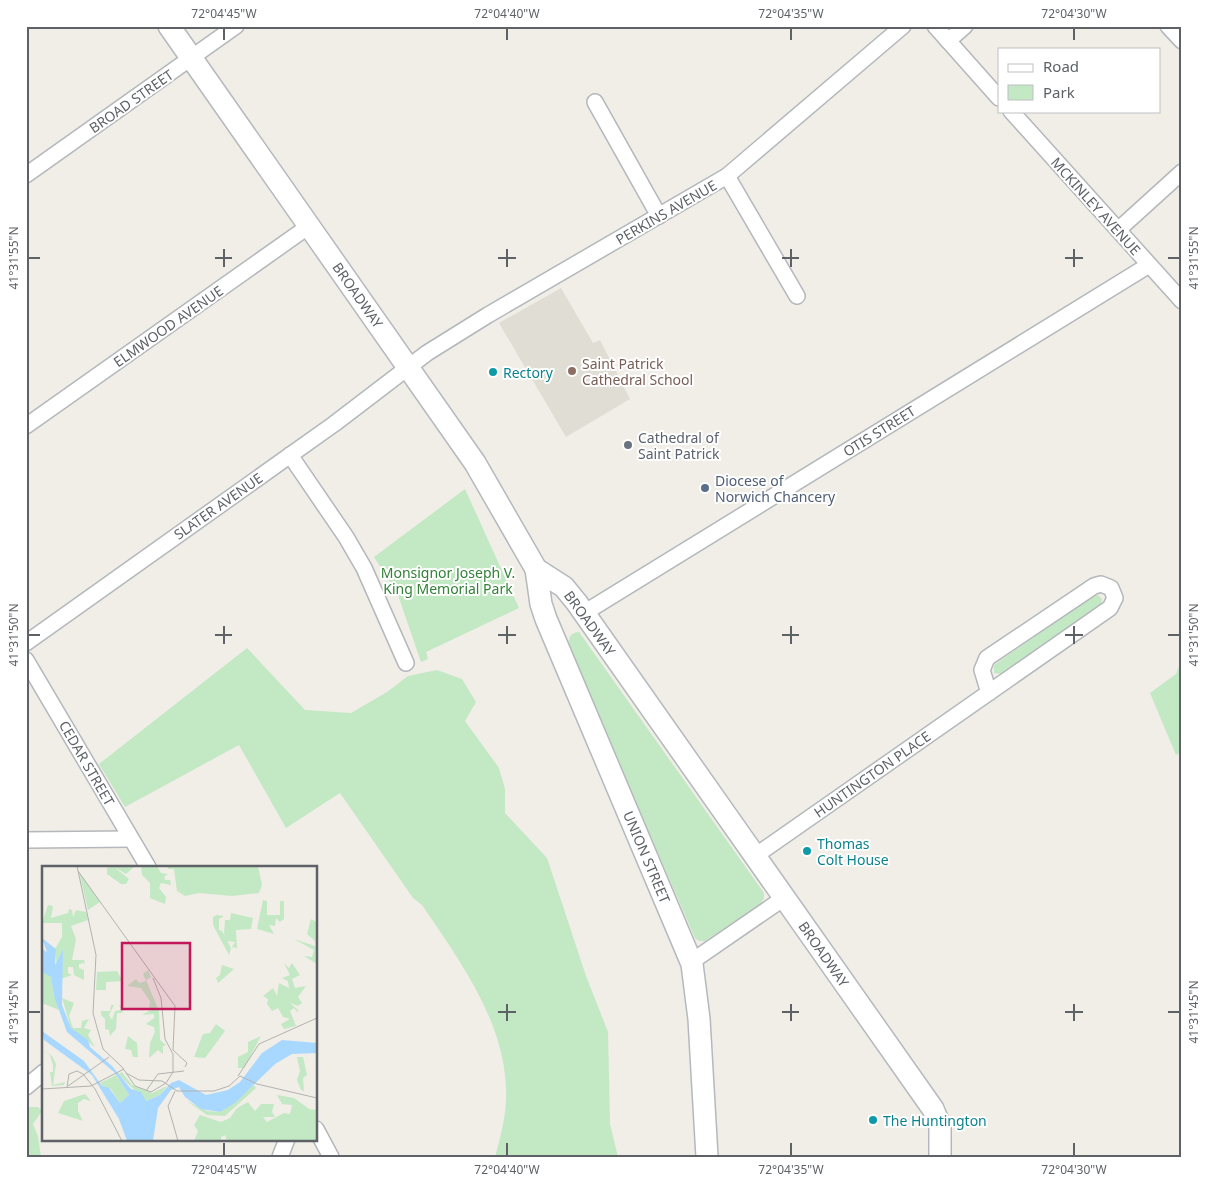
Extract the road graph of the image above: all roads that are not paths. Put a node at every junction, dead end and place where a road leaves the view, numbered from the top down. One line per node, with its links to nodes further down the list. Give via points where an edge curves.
1 (169, 26): 9 (main road, BROADWAY)
2 (236, 26): 9 (street, BROAD STREET)
3 (903, 26): 15 (street, PERKINS AVENUE)
4 (935, 26): 7 (street)
5 (965, 26): 7 (street)
6 (1168, 26): 8 (street)
7 (948, 41): 10 (street)
8 (1182, 41)
9 (191, 58): 14 (street, BROAD STREET); 17 (main road, BROADWAY)
10 (998, 97)
11 (595, 102): 16 (street)
12 (1012, 112): 18 (street, MCKINLEY AVENUE)
13 (1182, 172): 18 (street)
14 (26, 176)
15 (727, 176): 16 (street, PERKINS AVENUE); 20 (street)
16 (659, 216): 22 (street, PERKINS AVENUE, via 467,327)
17 (309, 226): 22 (main road, BROADWAY); 23 (street, ELMWOOD AVENUE)
18 (1118, 230): 19 (street, MCKINLEY AVENUE)
19 (1149, 265): 21 (street, MCKINLEY AVENUE); 26 (street, OTIS STREET)
20 (797, 296)
21 (1182, 301)
22 (408, 367): 24 (street, SLATER AVENUE); 25 (main road, BROADWAY, via 475,463)
23 (26, 426)
24 (290, 455): 27 (street, SLATER AVENUE); 28 (street, via 364,568)
25 (536, 568): 26 (main road, BROADWAY, via 564,587); 36 (main road, UNION STREET, via 540,604)
26 (584, 613): 33 (main road, BROADWAY)
27 (26, 643)
28 (406, 663)
29 (28, 667): 31 (street, CEDAR STREET)
30 (989, 693): 30 (street, HUNTINGTON PLACE, via 1110,608 1115,598 1111,588 1101,584 1094,586 988,658 982,670); 33 (street, HUNTINGTON PLACE)
31 (131, 839): 32 (street); 34 (street, CEDAR STREET)
32 (26, 840)
33 (755, 856): 35 (main road, BROADWAY)
34 (147, 866)
35 (784, 898): 36 (street); 44 (main road, BROADWAY, via 936,1114 940,1126)
36 (691, 962): 43 (main road, UNION STREET, via 698,1003)
37 (42, 1074): 38 (street)
38 (26, 1087)
39 (318, 1133): 42 (street)
40 (286, 1140): 41 (street)
41 (280, 1157)
42 (331, 1157)
43 (707, 1157)
44 (940, 1157)

